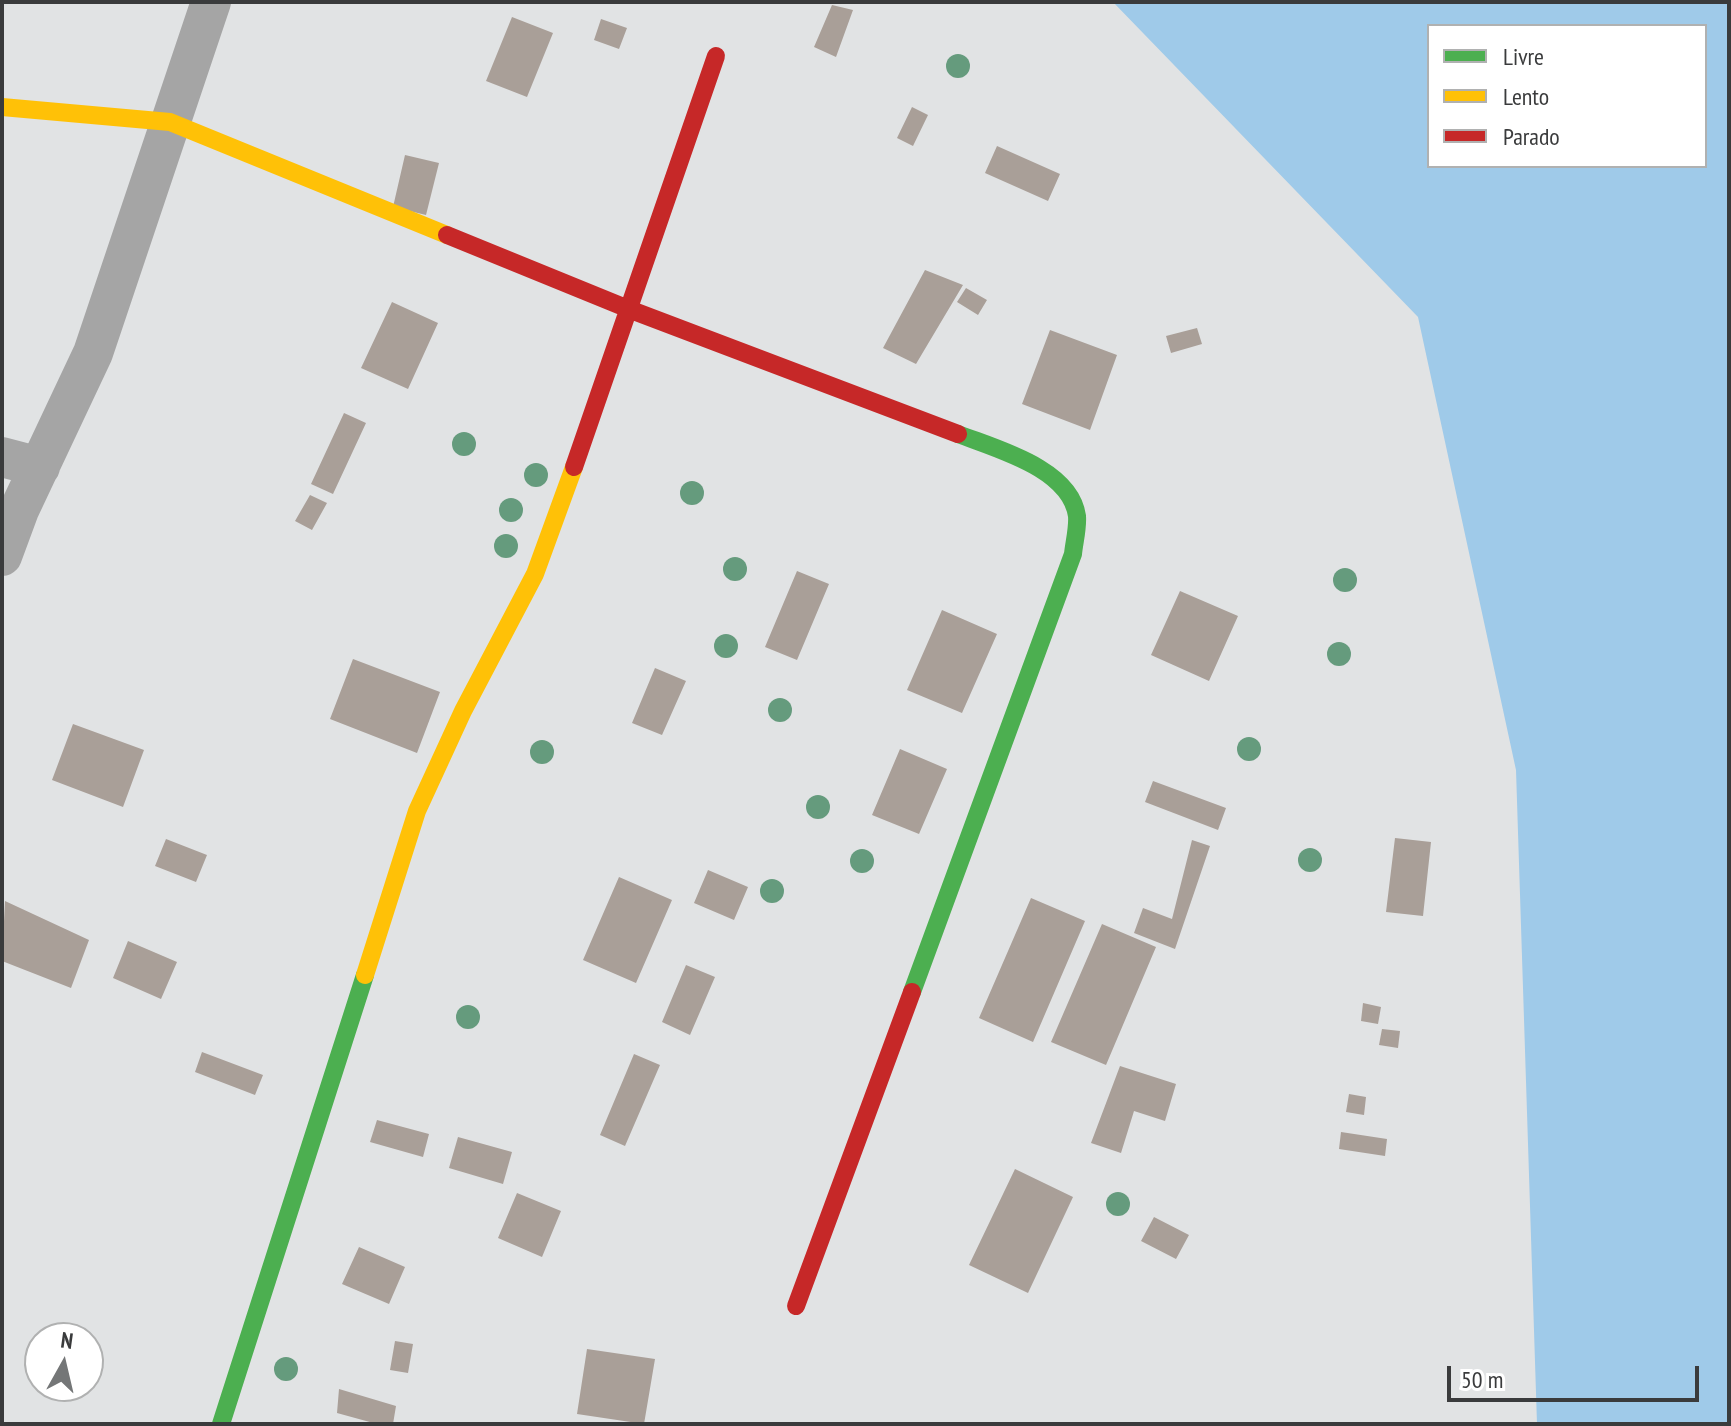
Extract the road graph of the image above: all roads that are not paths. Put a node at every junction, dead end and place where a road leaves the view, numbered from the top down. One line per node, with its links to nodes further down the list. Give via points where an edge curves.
1 (211, 2): 4 (street)
2 (716, 56): 5 (street)
3 (2, 107): 4 (street)
4 (170, 122): 5 (street); 7 (street, via 93,353)
5 (631, 310): 9 (street, via 1034,463 1059,483 1077,515 1073,554); 10 (street, via 535,574 417,811)
6 (2, 457): 7 (street)
7 (40, 467): 8 (street)
8 (2, 556)
9 (796, 1306)
10 (221, 1424)

